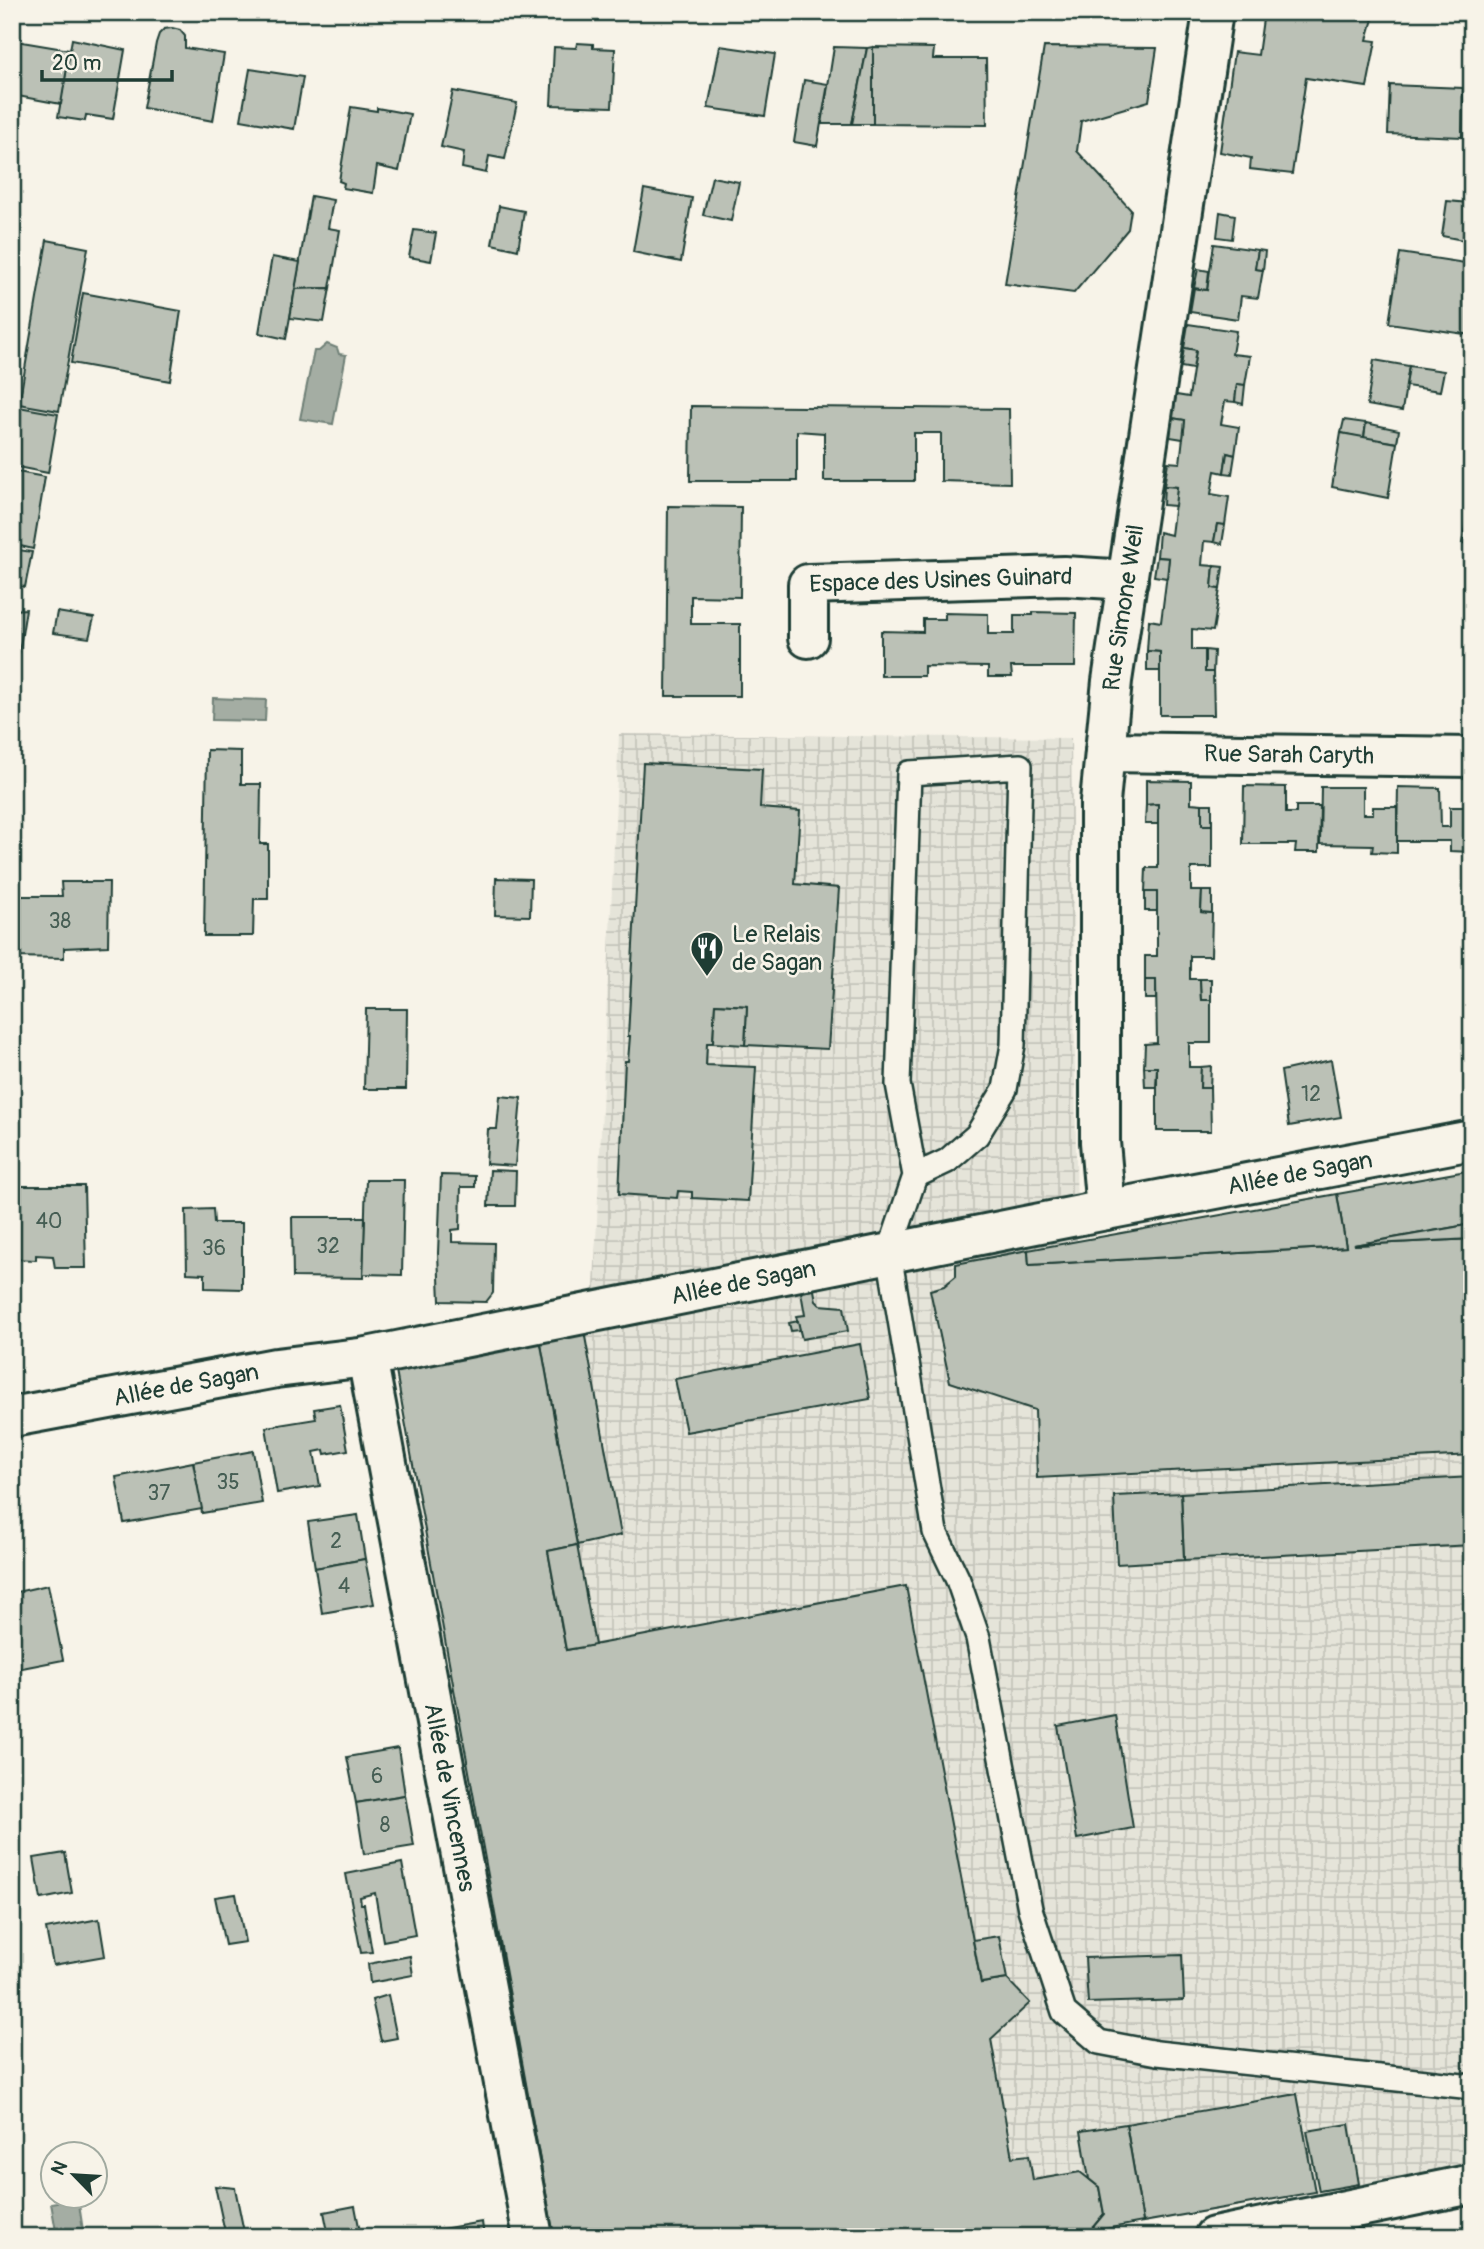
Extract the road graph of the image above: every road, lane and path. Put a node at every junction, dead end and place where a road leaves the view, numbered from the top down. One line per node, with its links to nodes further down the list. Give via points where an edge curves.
1 (1213, 12): 2 (street, Rue Simone Weil)
2 (1128, 580): 3 (street, Espace des Usines Guinard, via 1064,576 808,584); 4 (street, Rue Simone Weil)
3 (808, 638)
4 (1105, 752): 5 (street, Rue Sarah Caryth); 8 (street, Rue Simone Weil, via 1100,803 1100,1142)
5 (1472, 757)
6 (1472, 1140): 8 (street, Allée de Sagan)
7 (915, 1176): 7 (lane, via 898,1084 909,773 1020,766 1013,1045 1006,1089 977,1135 947,1161); 9 (lane)
8 (1106, 1210): 9 (street, Allée de Sagan)
9 (889, 1253): 10 (street, Allée de Sagan); 12 (lane, via 935,1532 978,1639 1030,1909 1064,2012 1099,2042 1145,2051)
10 (367, 1357): 11 (street, Allée de Sagan, via 264,1370); 14 (street, Allée de Vincennes)
11 (12, 1417)
12 (1472, 2087)
13 (1472, 2184): 15 (street)
14 (533, 2237)
15 (1214, 2237)

